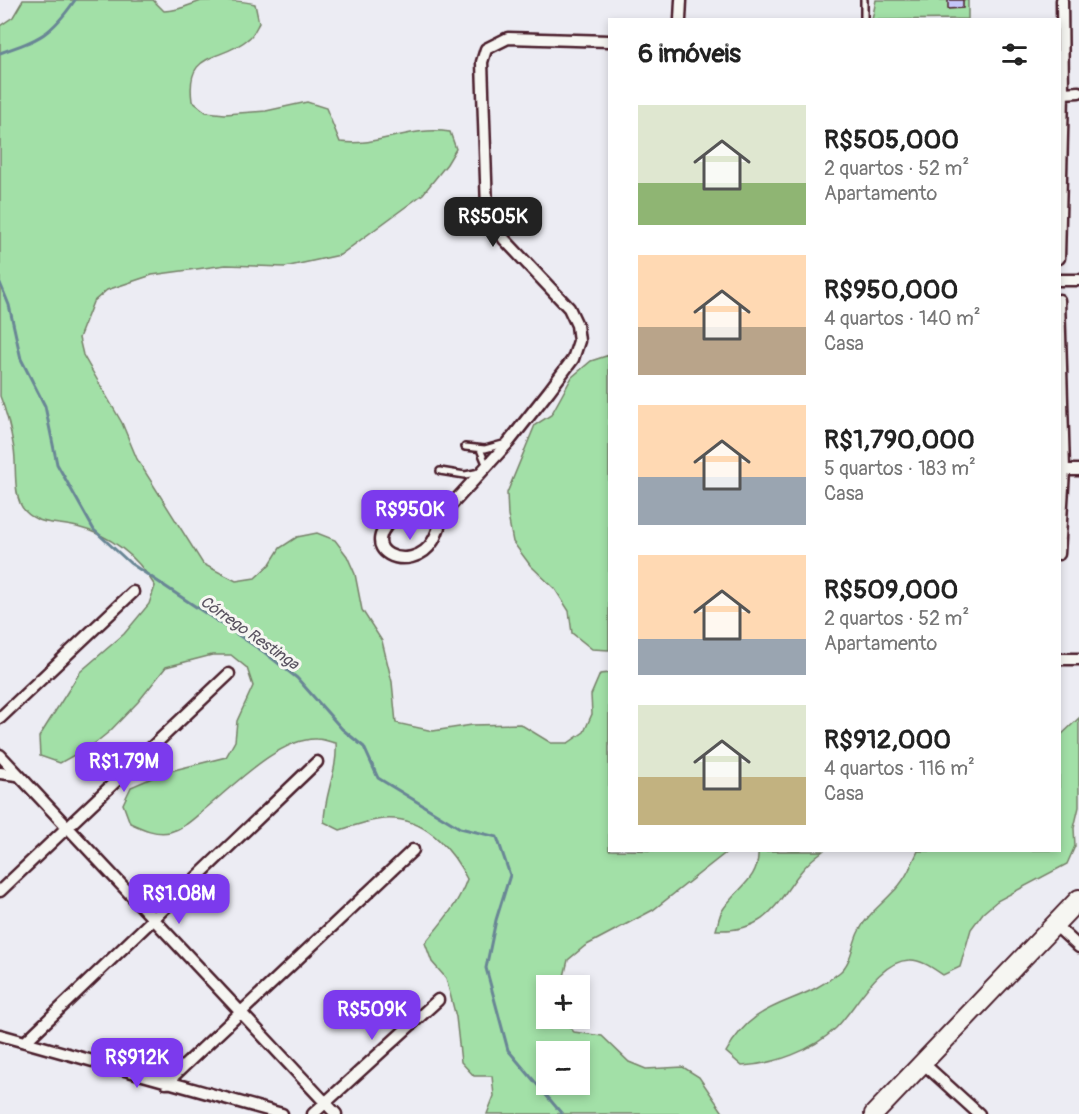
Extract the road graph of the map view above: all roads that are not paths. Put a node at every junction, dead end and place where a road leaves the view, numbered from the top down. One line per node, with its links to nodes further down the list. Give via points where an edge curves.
1 (681, 0): 4 (street)
2 (864, 0): 5 (lane)
3 (1062, 0): 8 (street)
4 (680, 18)
5 (864, 18)
6 (608, 41): 13 (street, via 508,38 486,49 482,62 487,209 504,239 569,308 578,326 579,341 573,358)
7 (1079, 92): 8 (street)
8 (1063, 93): 9 (street)
9 (1061, 176)
10 (1061, 280): 11 (street)
11 (1079, 280)
12 (1061, 368): 17 (street)
13 (508, 443): 15 (lane); 16 (street)
14 (465, 447): 15 (lane)
15 (480, 448): 16 (lane)
16 (484, 468): 19 (lane, via 465,475); 20 (street)
17 (1064, 470): 18 (street); 21 (street)
18 (1079, 470)
19 (440, 471)
20 (443, 514): 20 (street, via 434,541 426,550 391,558 384,553 380,546 383,533 401,513)
21 (1061, 520)
22 (133, 592): 26 (street)
23 (1061, 659): 24 (street)
24 (1079, 659)
25 (229, 674): 31 (street)
26 (0, 718)
27 (0, 755): 30 (street)
28 (317, 762): 35 (street)
29 (0, 773): 30 (street)
30 (17, 775): 31 (street)
31 (68, 827): 33 (street); 35 (street)
32 (413, 850): 39 (street)
33 (0, 891)
34 (1079, 899): 36 (main road)
35 (154, 920): 39 (street); 41 (street)
36 (1055, 925): 37 (street); 42 (main road)
37 (1079, 947)
38 (438, 1000): 44 (street)
39 (240, 1012): 43 (street); 44 (street)
40 (0, 1035): 41 (street)
41 (25, 1042): 43 (street)
42 (923, 1063): 48 (main road); 49 (street)
43 (166, 1083): 45 (street)
44 (326, 1103): 46 (street); 47 (street)
45 (282, 1114)
46 (313, 1114)
47 (336, 1114)
48 (874, 1114)
49 (979, 1114)

